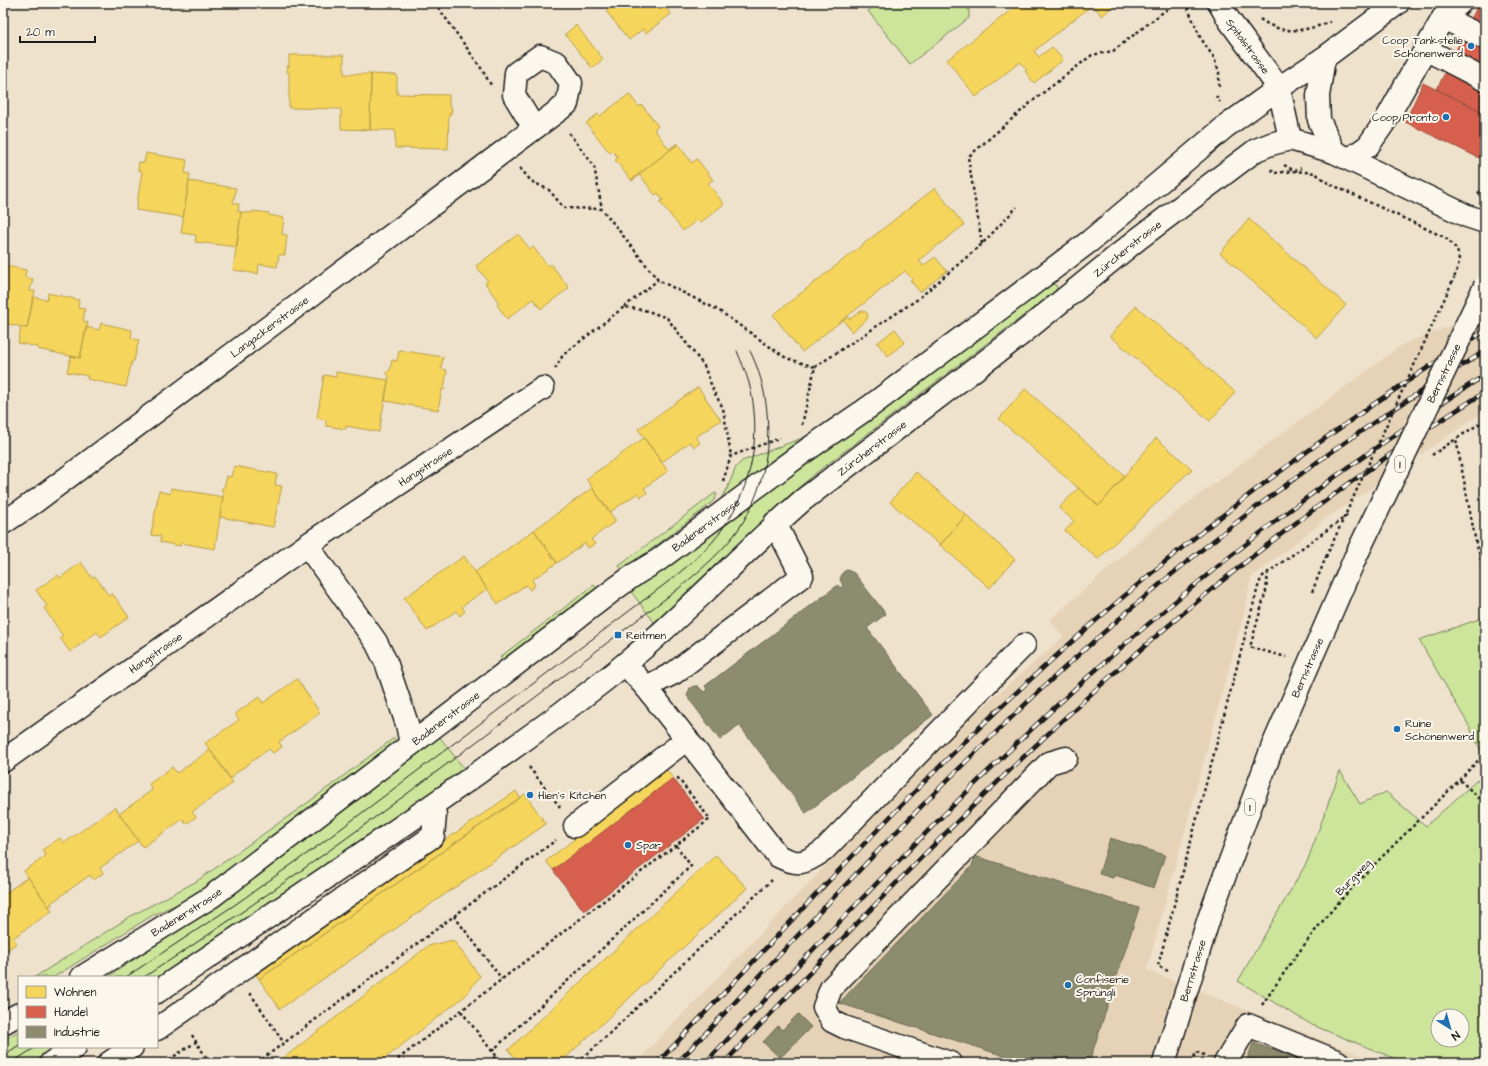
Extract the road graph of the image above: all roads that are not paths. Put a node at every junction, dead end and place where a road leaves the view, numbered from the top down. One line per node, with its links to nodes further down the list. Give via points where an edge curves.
1 (1219, 3): 9 (main road, Spitalstrasse)
2 (1398, 3): 7 (main road)
3 (1460, 3): 4 (main road)
4 (1443, 10): 5 (main road); 6 (main road)
5 (1485, 38)
6 (1425, 49): 8 (main road); 12 (main road, via 1386,120 1368,146)
7 (1324, 58): 9 (main road); 12 (main road, via 1318,96 1319,120)
8 (1485, 80)
9 (1279, 88): 11 (main road); 23 (main road, Badenerstrasse, via 1225,127 1090,241 872,405 802,442 658,561 616,588)
10 (534, 128): 16 (main road, Langackerstrasse, via 36,501)
11 (1290, 139): 12 (main road); 17 (main road, Zürcherstrasse, via 1271,144 1247,156)
12 (1342, 156): 13 (main road, via 1467,216)
13 (1485, 222)
14 (1485, 286): 38 (main road, Bernstrasse / 1, bridge, via 1355,558 1272,748 1210,918)
15 (544, 388): 18 (main road, Hangstrasse)
16 (3, 523)
17 (775, 523): 20 (main road, via 685,611); 21 (main road, via 802,576 674,673)
18 (307, 545): 23 (main road, via 376,642 386,662); 25 (main road, Hangstrasse)
19 (1024, 645): 22 (main road, via 823,851 808,862 790,863 778,856)
20 (625, 664): 21 (main road); 26 (main road, via 528,739)
21 (646, 687): 22 (main road)
22 (687, 740): 27 (main road)
23 (411, 744): 28 (main road, Badenerstrasse, via 211,897)
24 (1066, 758): 37 (main road, via 1049,763 831,988 824,1007 832,1021)
25 (3, 761)
26 (433, 805): 29 (main road); 32 (main road, via 433,836)
27 (575, 826)
28 (84, 976)
29 (158, 991)
30 (18, 1015): 31 (main road)
31 (3, 1024)
32 (158, 1028)
33 (74, 1048): 35 (main road)
34 (131, 1048): 36 (main road)
35 (51, 1063)
36 (109, 1063)
37 (950, 1063)
38 (1164, 1063)
39 (1225, 1063): 40 (main road, via 1248,1025)
40 (1339, 1063)

